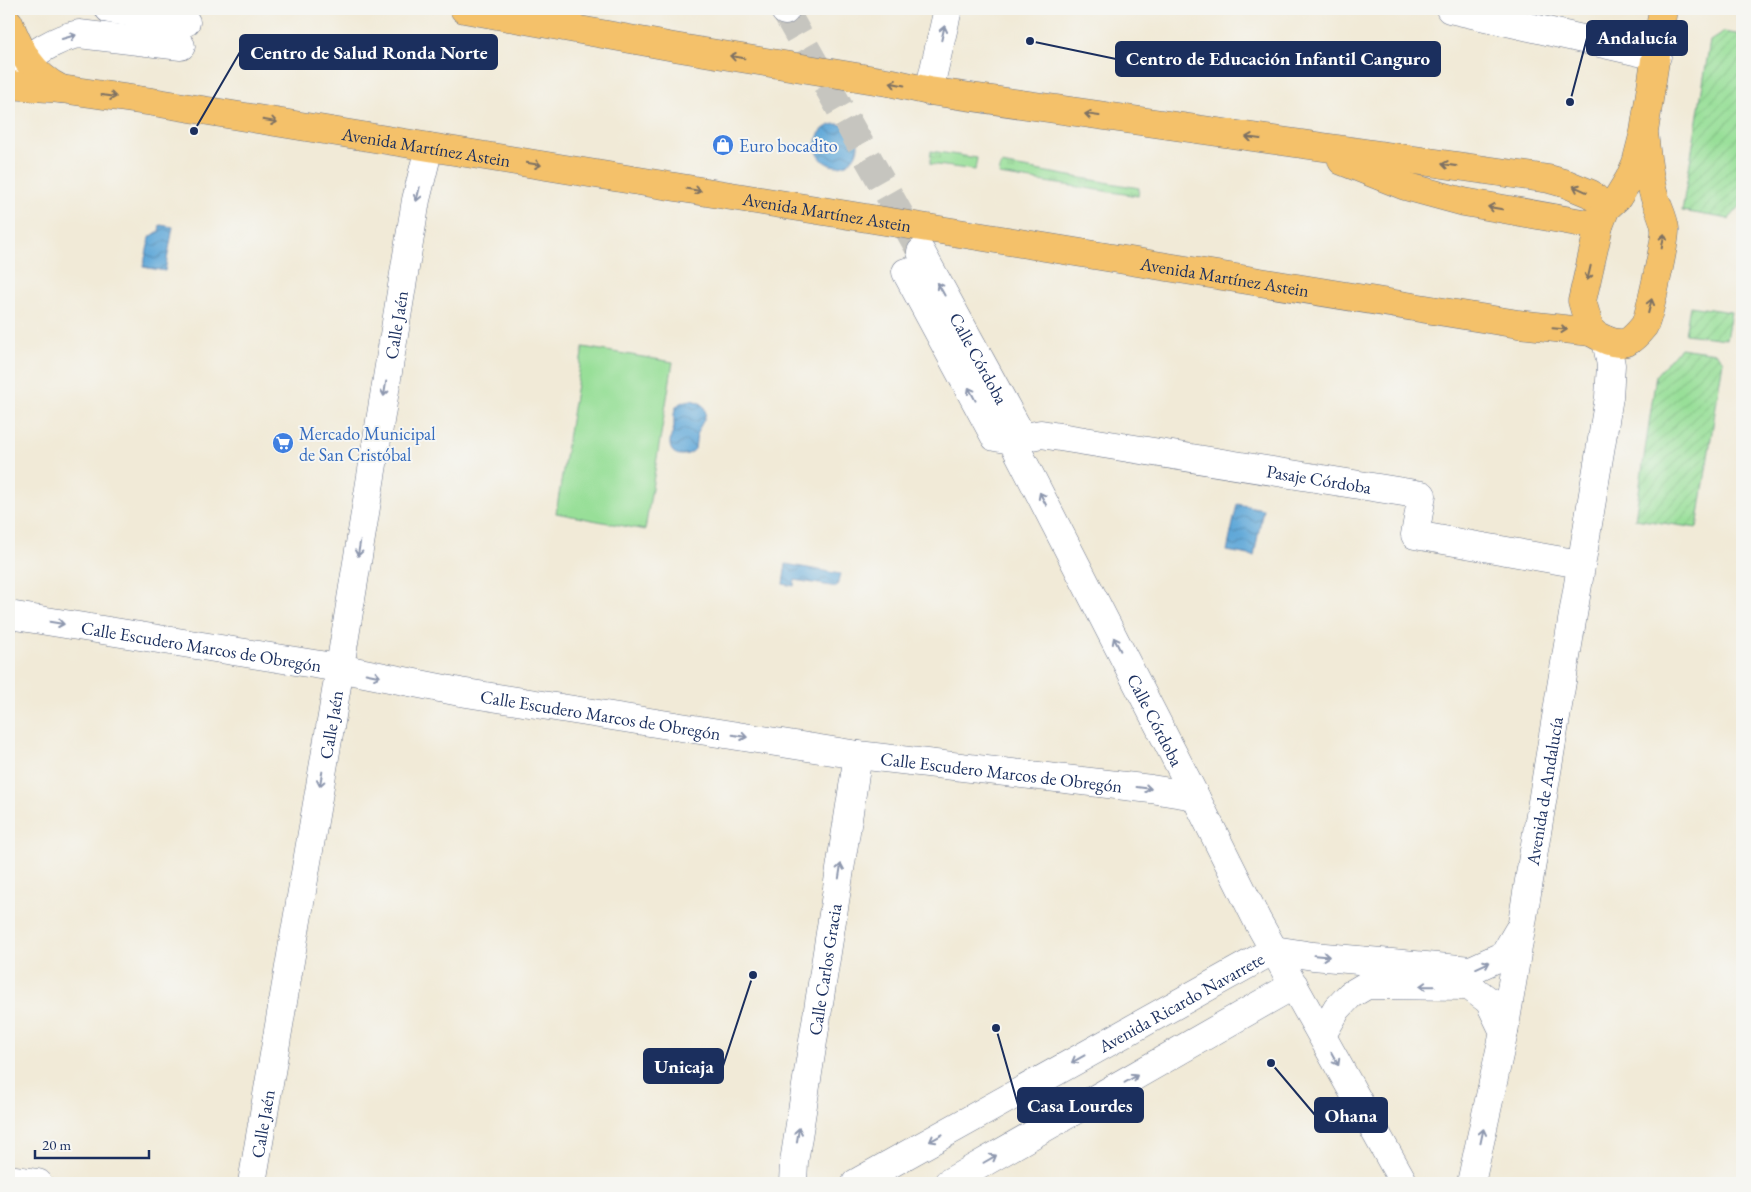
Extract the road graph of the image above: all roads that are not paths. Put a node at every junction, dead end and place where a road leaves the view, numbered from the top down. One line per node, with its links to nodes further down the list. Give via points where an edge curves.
1 (109, 9): 8 (street, one-way to 1, via 49,45 79,34 183,34)
2 (464, 9): 11 (main road, one-way to 2)
3 (948, 9): 11 (street, one-way to 3)
4 (1450, 9): 7 (street)
5 (1663, 9): 7 (main road, Avenida de Andalucía)
6 (9, 23): 8 (main road, Avenida Martínez Astein, via 18,47)
7 (1657, 56): 12 (main road, Avenida de Andalucía)
8 (18, 68): 10 (main road, Avenida Martínez Astein)
9 (9, 85): 10 (main road, Avenida Martínez Astein)
10 (61, 89): 14 (main road, Avenida Martínez Astein, one-way to 14)
11 (929, 91): 13 (main road, one-way to 11)
12 (1644, 132): 15 (main road, Avenida de Andalucía, via 1636,163); 16 (main road, Avenida de Andalucía, via 1646,161)
13 (1301, 145): 15 (main road, one-way to 13, via 1464,202 1405,186); 15 (main road, one-way to 13, via 1591,194 1549,179)
14 (429, 147): 18 (main road, Avenida Martínez Astein, one-way to 18); 24 (street, Calle Jaén, one-way to 24, via 416,200)
15 (1608, 210): 16 (main road, via 1630,194 1644,198); 18 (main road, Avenida de Andalucía, one-way to 18, via 1582,301)
16 (1659, 210): 19 (main road, Avenida de Andalucía, one-way to 16, via 1645,325 1658,273 1665,228)
17 (913, 262): 21 (street, Calle Córdoba, one-way to 17, via 1016,427)
18 (1599, 336): 19 (main road, via 1616,343 1627,342); 20 (street, Avenida de Andalucía, via 1611,365)
19 (1636, 336): 20 (street, Avenida de Andalucía)
20 (1609, 398): 22 (street, Avenida de Andalucía)
21 (1012, 440): 22 (street, Pasaje Córdoba, via 1041,434 1422,496 1415,535); 26 (street, Calle Córdoba, one-way to 21)
22 (1580, 564): 27 (street, Avenida de Andalucía)
23 (9, 615): 24 (street, Calle Escudero Marcos de Obregón, one-way to 24)
24 (339, 668): 25 (street, Calle Escudero Marcos de Obregón, one-way to 25, via 460,692); 34 (street, Calle Jaén, one-way to 34)
25 (858, 755): 26 (street, Calle Escudero Marcos de Obregón, one-way to 26); 35 (street, Calle Carlos Gracia, one-way to 25)
26 (1196, 796): 28 (street, Calle Córdoba)
27 (1520, 928): 28 (street, Avenida Ricardo Navarrete, one-way to 27, via 1472,970 1504,955); 30 (street, Avenida de Andalucía)
28 (1274, 950): 29 (street, Calle Córdoba); 36 (street, Avenida Ricardo Navarrete, one-way to 36)
29 (1294, 985): 31 (street, Calle Córdoba); 37 (street, one-way to 29)
30 (1504, 1032): 31 (street, one-way to 31, via 1490,1001 1469,986 1367,985 1350,994); 39 (street, Avenida de Andalucía, one-way to 30)
31 (1322, 1035): 38 (street, Calle Córdoba, one-way to 38)
32 (9, 1179): 33 (street)
33 (38, 1183)
34 (252, 1183)
35 (793, 1183)
36 (856, 1183)
37 (948, 1183)
38 (1404, 1183)
39 (1471, 1183)

